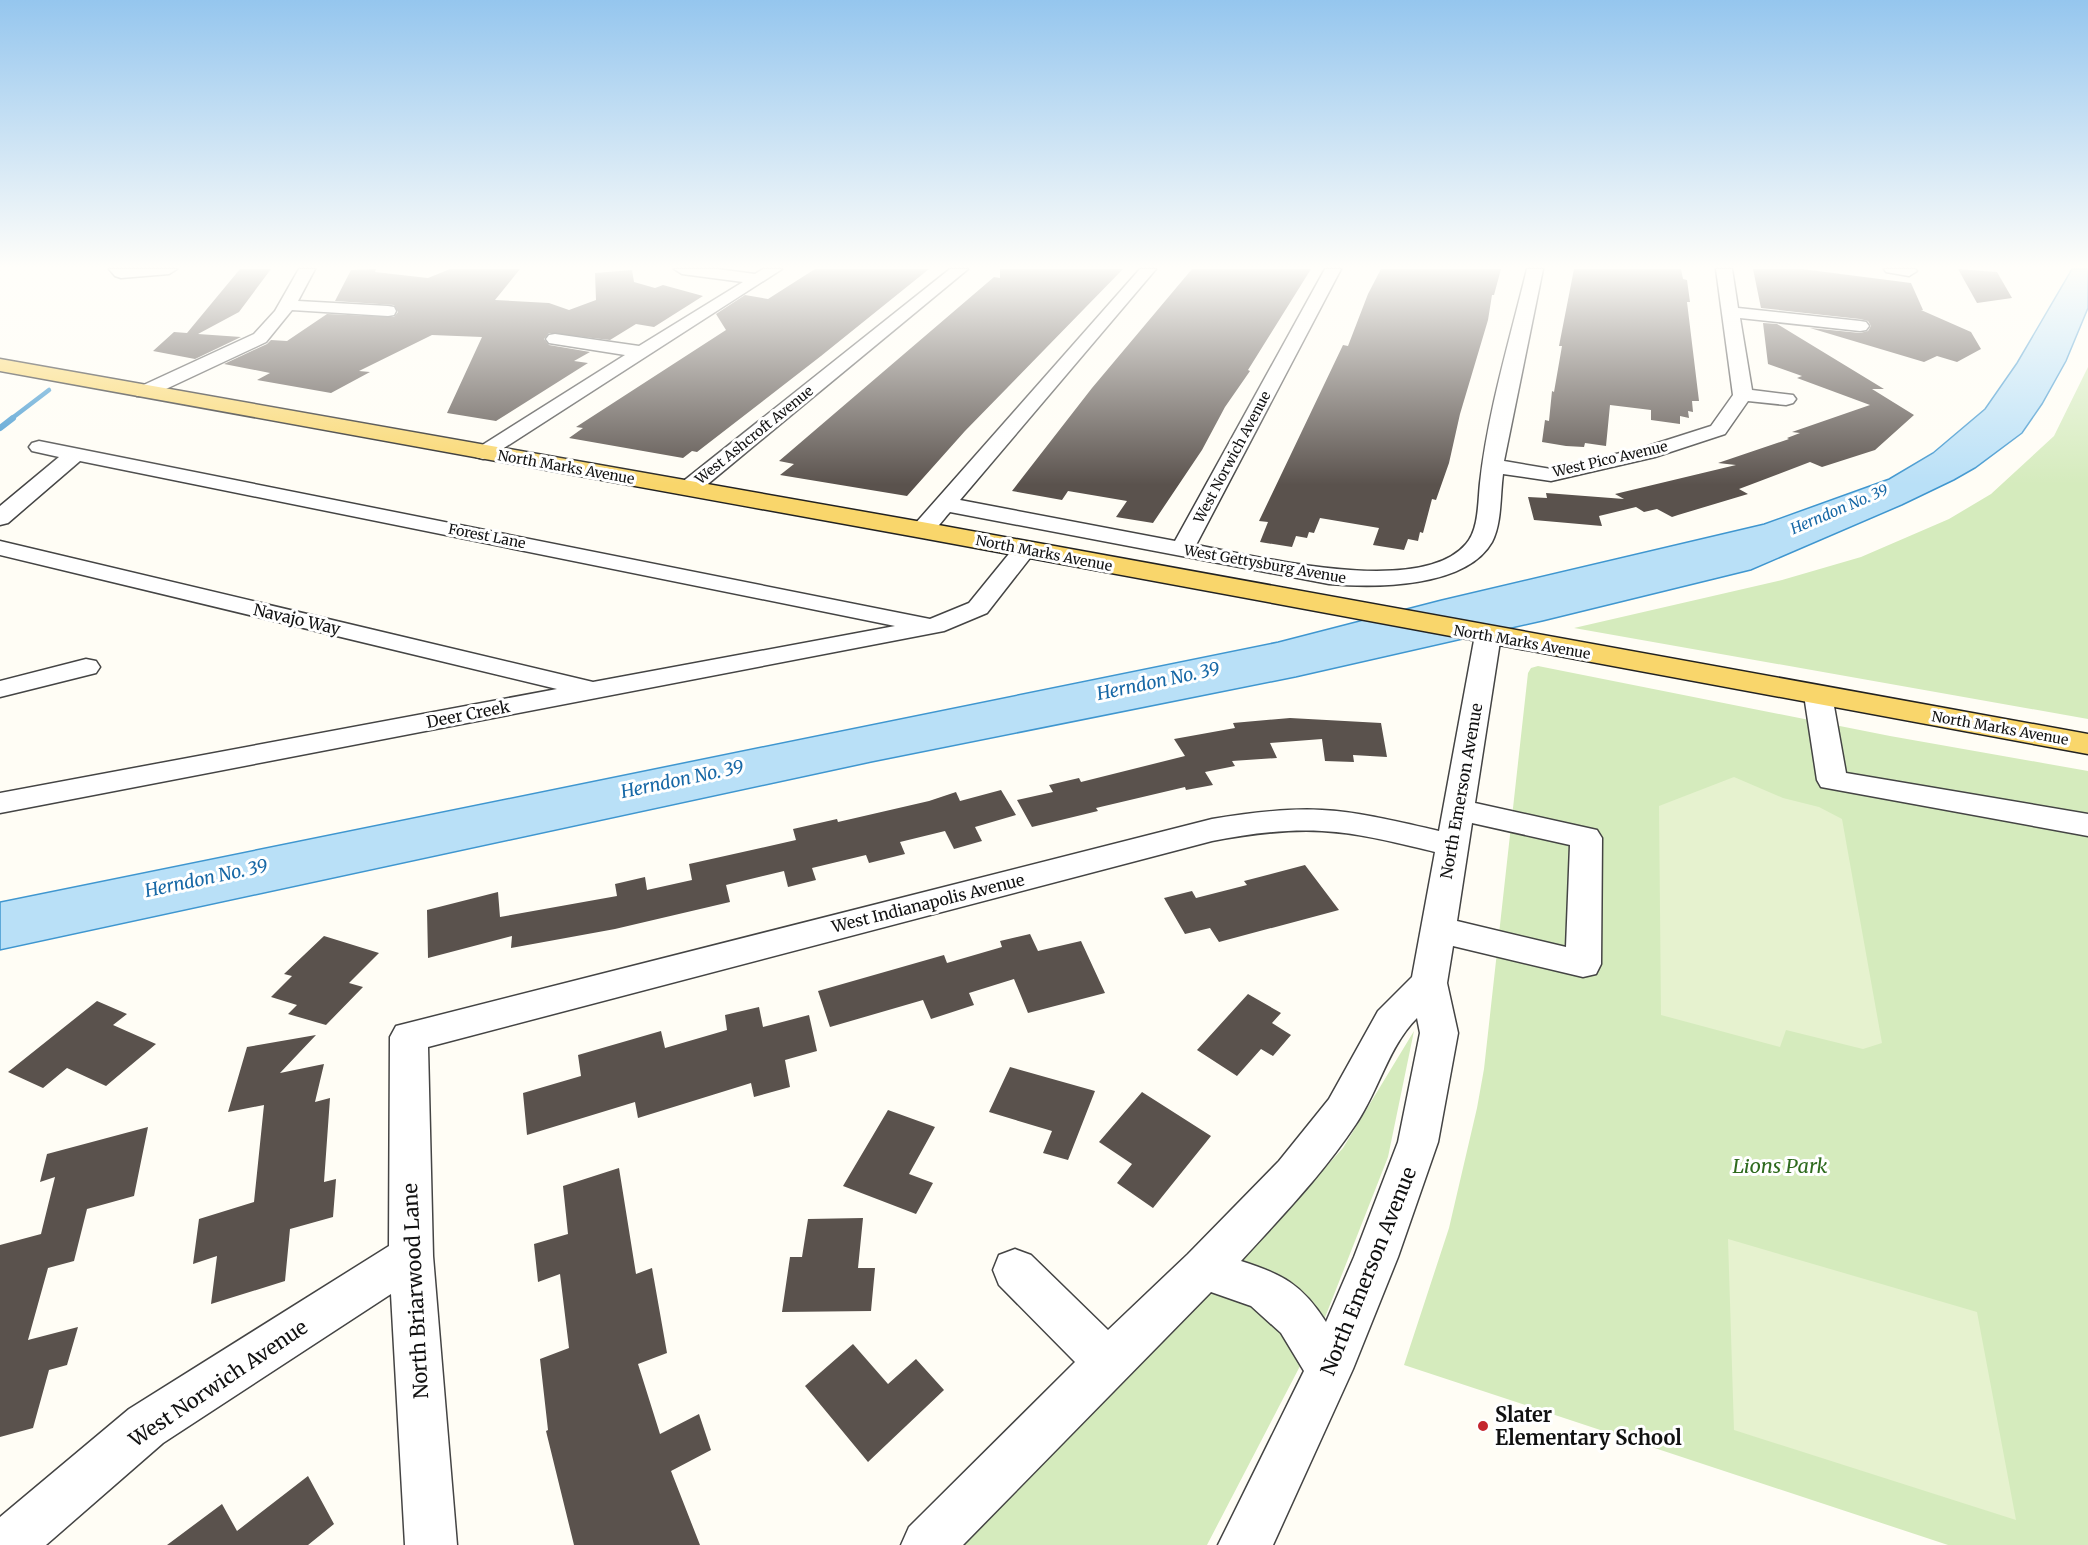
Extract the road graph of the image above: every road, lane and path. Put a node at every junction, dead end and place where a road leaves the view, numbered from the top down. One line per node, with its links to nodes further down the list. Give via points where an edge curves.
1 (253, 341): 11 (street)
2 (569, 341): 9 (street)
3 (659, 341): 9 (street)
4 (870, 341): 18 (street, West Ashcroft Avenue)
5 (1086, 341): 19 (street)
6 (1294, 341): 24 (street, West Norwich Avenue)
7 (1520, 341): 17 (street, West Gettysburg Avenue)
8 (1735, 341): 12 (street)
9 (642, 352): 15 (street)
10 (0, 365): 11 (main road, North Marks Avenue)
11 (144, 392): 15 (main road, North Marks Avenue)
12 (1743, 394): 13 (street); 17 (street, West Pico Avenue, via 1718,430 1647,453 1551,475)
13 (1786, 399)
14 (39, 447): 16 (street, Forest Lane)
15 (483, 453): 18 (main road, North Marks Avenue)
16 (76, 454): 20 (street); 25 (street, Forest Lane)
17 (1493, 466): 24 (street, West Gettysburg Avenue, via 1482,540 1463,559 1436,569 1354,579)
18 (688, 488): 21 (main road, North Marks Avenue)
19 (945, 504): 21 (street); 24 (street, West Gettysburg Avenue)
20 (0, 518)
21 (922, 530): 23 (main road, North Marks Avenue)
22 (0, 548): 29 (street, Navajo Way)
23 (1025, 549): 25 (street, Deer Creek, via 978,608); 26 (main road, North Marks Avenue)
24 (1182, 549)
25 (935, 626): 29 (street, Deer Creek)
26 (1488, 635): 30 (main road, North Marks Avenue); 33 (street, North Emerson Avenue)
27 (86, 667): 28 (street)
28 (0, 689)
29 (595, 690): 32 (street, Deer Creek)
30 (1818, 695): 31 (main road, North Marks Avenue); 34 (street, via 1832,780)
31 (2088, 744)
32 (0, 803)
33 (1459, 810): 35 (street, North Emerson Avenue); 36 (street, via 1586,838 1583,964)
34 (2088, 825)
35 (1453, 844): 36 (street, North Emerson Avenue); 38 (street, West Indianapolis Avenue, via 1335,821 1294,820 1231,827)
36 (1437, 929): 37 (street, North Emerson Avenue)
37 (1429, 982): 40 (street, via 1391,1021 1343,1111 1294,1174); 43 (street, North Emerson Avenue, via 1438,1034 1418,1142)
38 (409, 1037): 39 (street, North Briarwood Lane)
39 (411, 1256): 44 (street, West Norwich Avenue, via 146,1426); 45 (street, North Briarwood Lane)
40 (1204, 1269): 42 (street); 43 (street, via 1265,1290 1297,1317)
41 (1015, 1270): 42 (street)
42 (1108, 1362): 46 (street)
43 (1330, 1369): 47 (street, North Emerson Avenue)
44 (7, 1545)
45 (430, 1545)
46 (927, 1545)
47 (1244, 1545)

